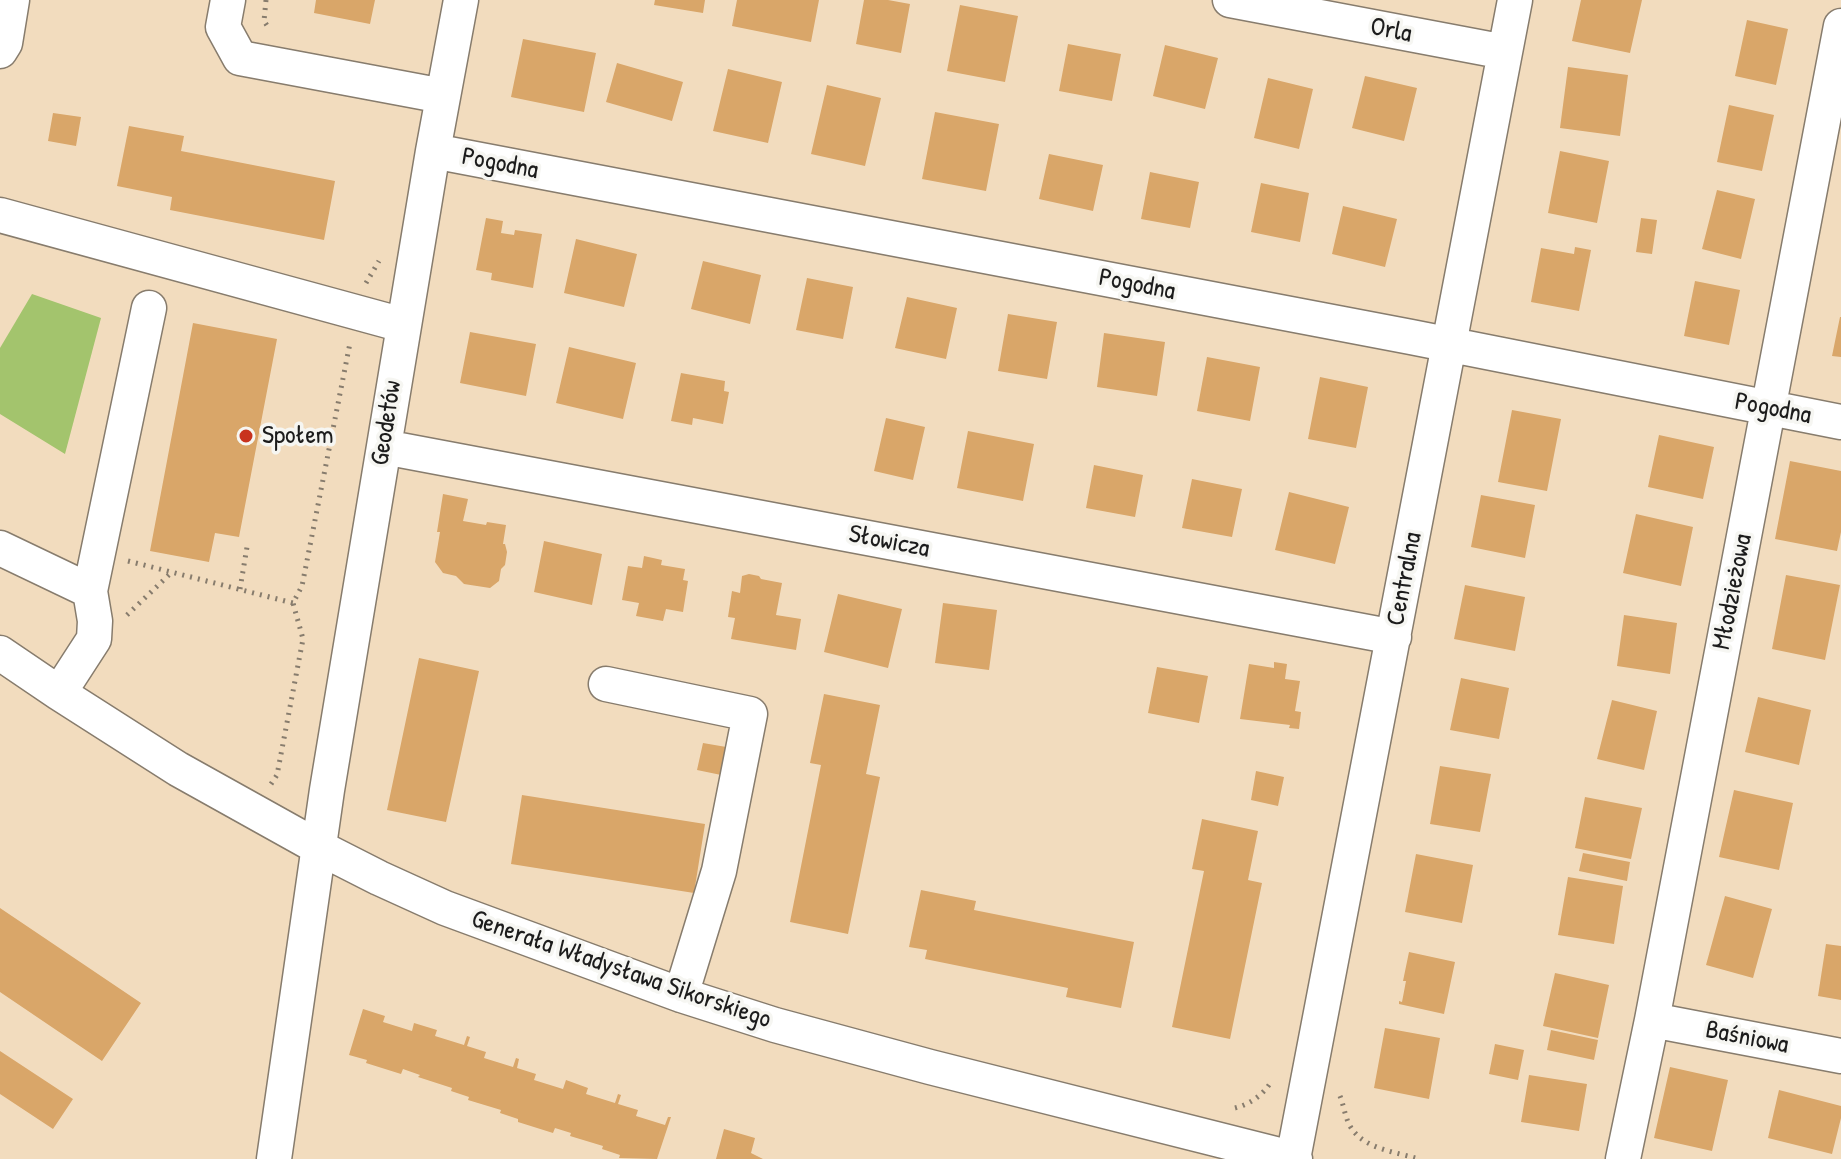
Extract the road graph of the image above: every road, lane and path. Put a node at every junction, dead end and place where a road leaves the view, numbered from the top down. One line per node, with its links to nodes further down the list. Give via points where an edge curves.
1 (12, 0): 7 (street)
2 (228, 0): 9 (street, via 223,27 240,58)
3 (461, 0): 9 (street, Geodetów)
4 (1230, 0): 8 (street, Orla)
5 (1515, 0): 8 (street, Centralna)
6 (1841, 26): 15 (street, Młodzieżowa)
7 (0, 51)
8 (1505, 52): 14 (street, Centralna)
9 (443, 96): 10 (street, Geodetów)
10 (433, 151): 13 (street, Geodetów); 14 (street, Pogodna)
11 (0, 215): 13 (street)
12 (149, 308): 20 (street)
13 (403, 325): 17 (street, Geodetów)
14 (1450, 345): 15 (street, Pogodna); 24 (street, Centralna)
15 (1768, 408): 16 (street, Pogodna); 32 (street, Młodzieżowa)
16 (1841, 422)
17 (384, 447): 24 (street, Słowicza); 30 (street, Geodetów)
18 (247, 547): 22 (path)
19 (0, 548): 23 (street)
20 (98, 553): 21 (path); 23 (street)
21 (172, 572): 22 (path); 25 (path, via 112,629)
22 (240, 589): 29 (path, via 293,603 303,639 277,775)
23 (90, 591): 25 (street)
24 (1394, 637): 38 (street, Centralna)
25 (94, 639): 28 (street)
26 (0, 653): 28 (street, Generała Władysława Sikorskiego)
27 (606, 684): 31 (street, via 750,714 719,871)
28 (59, 693): 30 (street, Generała Władysława Sikorskiego, via 178,769)
29 (269, 789)
30 (318, 847): 31 (street, Generała Władysława Sikorskiego, via 445,908); 37 (street, Geodetów)
31 (681, 995): 38 (street, Generała Władysława Sikorskiego, via 930,1067)
32 (1652, 1020): 33 (street, Baśniowa); 40 (street, Młodzieżowa)
33 (1841, 1056)
34 (1272, 1078): 36 (path, via 1261,1095)
35 (1333, 1091): 39 (path, via 1356,1135)
36 (1227, 1109)
37 (274, 1159)
38 (1294, 1159)
39 (1419, 1159)
40 (1623, 1159)

